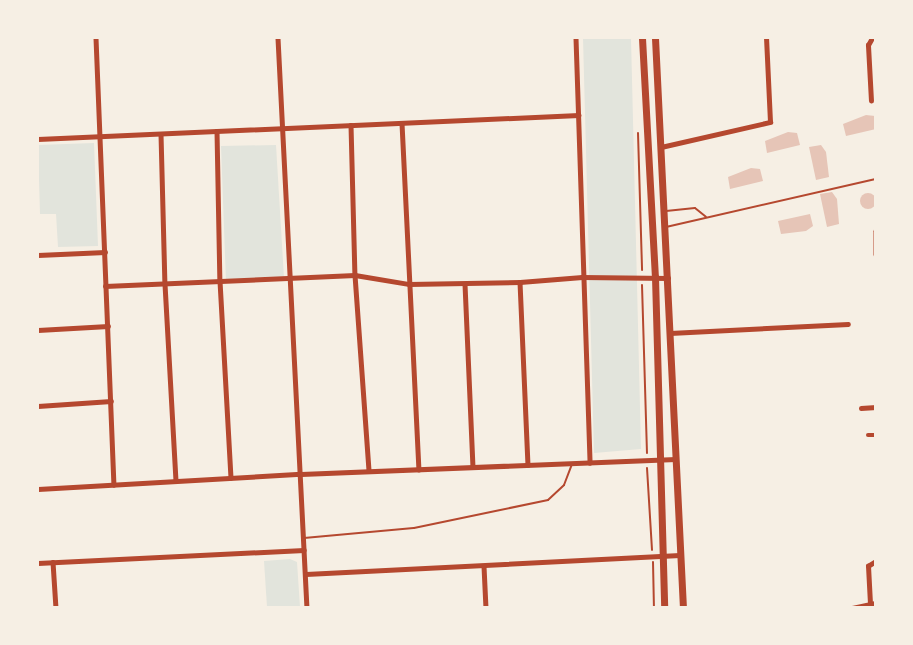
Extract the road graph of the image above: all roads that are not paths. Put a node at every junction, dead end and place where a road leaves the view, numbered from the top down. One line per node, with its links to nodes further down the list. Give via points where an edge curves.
1 (96, 38): 15 (street)
2 (278, 38): 12 (street)
3 (576, 38): 9 (street)
4 (642, 38): 28 (main road)
5 (655, 38): 17 (main road)
6 (766, 38): 17 (street, via 770,122)
7 (872, 38): 8 (street, via 868,45)
8 (872, 101)
9 (578, 115): 10 (street); 27 (street)
10 (402, 123): 11 (street); 34 (street)
11 (351, 125): 12 (street); 26 (street)
12 (282, 128): 13 (street); 29 (street)
13 (217, 131): 14 (street); 31 (street)
14 (161, 134): 15 (street); 33 (street)
15 (100, 136): 16 (street); 23 (street)
16 (38, 139)
17 (661, 147): 19 (main road)
18 (876, 179): 20 (lane)
19 (664, 212): 20 (lane, via 696,208); 21 (main road)
20 (706, 218): 21 (lane)
21 (665, 227): 30 (main road)
22 (874, 232): 24 (street)
23 (105, 252): 25 (street); 36 (street)
24 (876, 254)
25 (38, 255)
26 (356, 275): 29 (street); 34 (street); 54 (street)
27 (582, 276): 28 (street); 32 (street); 49 (street)
28 (655, 277): 30 (street); 48 (main road)
29 (290, 278): 31 (street); 55 (street)
30 (668, 278): 40 (main road)
31 (220, 281): 33 (street); 56 (street)
32 (520, 282): 35 (street); 51 (street)
33 (165, 284): 36 (street); 57 (street)
34 (408, 284): 35 (street); 53 (street)
35 (465, 284): 52 (street)
36 (105, 286): 38 (street)
37 (848, 324): 40 (street)
38 (108, 326): 39 (street); 41 (street)
39 (38, 330)
40 (670, 333): 47 (main road)
41 (111, 402): 42 (street); 58 (street)
42 (38, 406)
43 (876, 407): 44 (street)
44 (861, 408)
45 (868, 434): 46 (street)
46 (876, 435)
47 (676, 459): 48 (street); 62 (main road)
48 (658, 460): 49 (street); 63 (main road)
49 (590, 463): 50 (street)
50 (572, 464): 51 (street); 60 (lane, via 564,485 548,500 438,524)
51 (528, 465): 52 (street)
52 (473, 467): 53 (street)
53 (418, 470): 54 (street)
54 (369, 471): 55 (street)
55 (300, 474): 56 (street); 60 (street)
56 (231, 478): 57 (street)
57 (176, 481): 58 (street)
58 (114, 485): 59 (street)
59 (38, 489)
60 (304, 538): 61 (street)
61 (304, 550): 65 (street); 68 (street)
62 (680, 555): 63 (street); 74 (main road)
63 (662, 556): 67 (street); 73 (main road)
64 (876, 561): 69 (street, via 868,566)
65 (54, 562): 66 (street); 70 (street)
66 (38, 563)
67 (484, 566): 68 (street); 72 (street)
68 (306, 574): 71 (street)
69 (872, 603): 75 (street)
70 (56, 608)
71 (307, 608)
72 (486, 608)
73 (664, 608)
74 (683, 608)
75 (852, 608)

